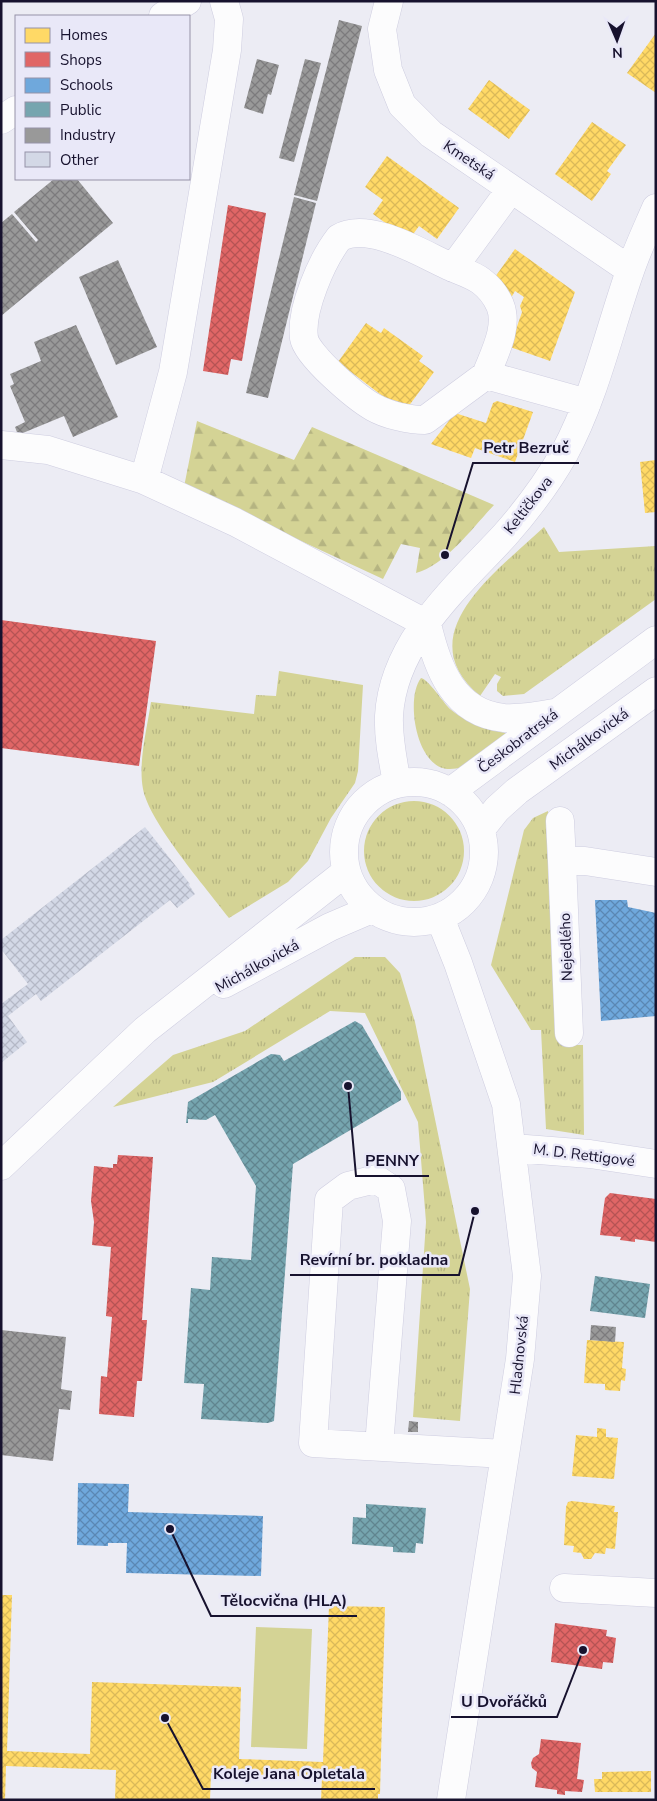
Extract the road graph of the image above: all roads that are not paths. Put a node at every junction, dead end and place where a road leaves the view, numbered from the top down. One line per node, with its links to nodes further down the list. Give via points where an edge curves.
1 (187, 1): 4 (street)
2 (224, 1): 15 (street, via 230,19 227,50 173,372)
3 (389, 1): 7 (street, Kmetská, via 383,37 388,70 402,105 431,134)
4 (165, 15)
5 (15, 111): 6 (street)
6 (1, 120)
7 (512, 189): 10 (street); 11 (street, Kmetská)
8 (656, 208): 9 (street, Keltičkova)
9 (649, 245): 11 (street, Keltičkova)
10 (453, 268): 12 (street, via 481,280 501,307 501,332); 12 (street, via 380,236 345,235 333,246 312,291 304,339 315,356 360,398 375,408 414,420 433,416)
11 (630, 270): 13 (street, Keltičkova)
12 (486, 375): 13 (street)
13 (587, 403): 16 (street, Keltičkova, via 565,451 538,496 451,592)
14 (1, 444): 15 (street, via 48,450)
15 (144, 480): 16 (street, via 235,522)
16 (427, 624): 19 (street, via 444,679 471,706 506,718); 20 (street, Keltičkova, via 406,657 393,690 390,730)
17 (656, 640): 19 (street, Českobratrská)
18 (656, 691): 23 (street, Michálkovická, via 517,791)
19 (554, 713): 21 (street, Českobratrská)
20 (397, 783): 21 (street, via 424,782); 25 (street, via 364,802 352,818 345,835 343,854)
21 (450, 792): 23 (street, via 468,808)
22 (560, 820): 24 (street, Nejedlého)
23 (480, 829): 28 (street, via 484,846 478,880 470,895)
24 (562, 861): 26 (street, via 585,861); 30 (street, Nejedlého)
25 (346, 872): 27 (street, via 356,893); 29 (street, Michálkovická)
26 (656, 872)
27 (372, 910): 28 (street, via 399,921); 29 (street, Michálkovická, via 303,941)
28 (440, 918): 31 (street, Hladnovská, via 506,1104)
29 (145, 1030): 33 (street, Michálkovická)
30 (570, 1033)
31 (512, 1148): 32 (street, M. D. Rettigové, via 590,1154); 35 (street, Hladnovská, via 527,1276 520,1359)
32 (656, 1164)
33 (1, 1166)
34 (379, 1446): 34 (street, via 397,1221 391,1189 376,1179 348,1186 330,1200 313,1442); 35 (street)
35 (505, 1454): 38 (street, Hladnovská)
36 (564, 1588): 37 (street)
37 (656, 1593)
38 (451, 1800)

